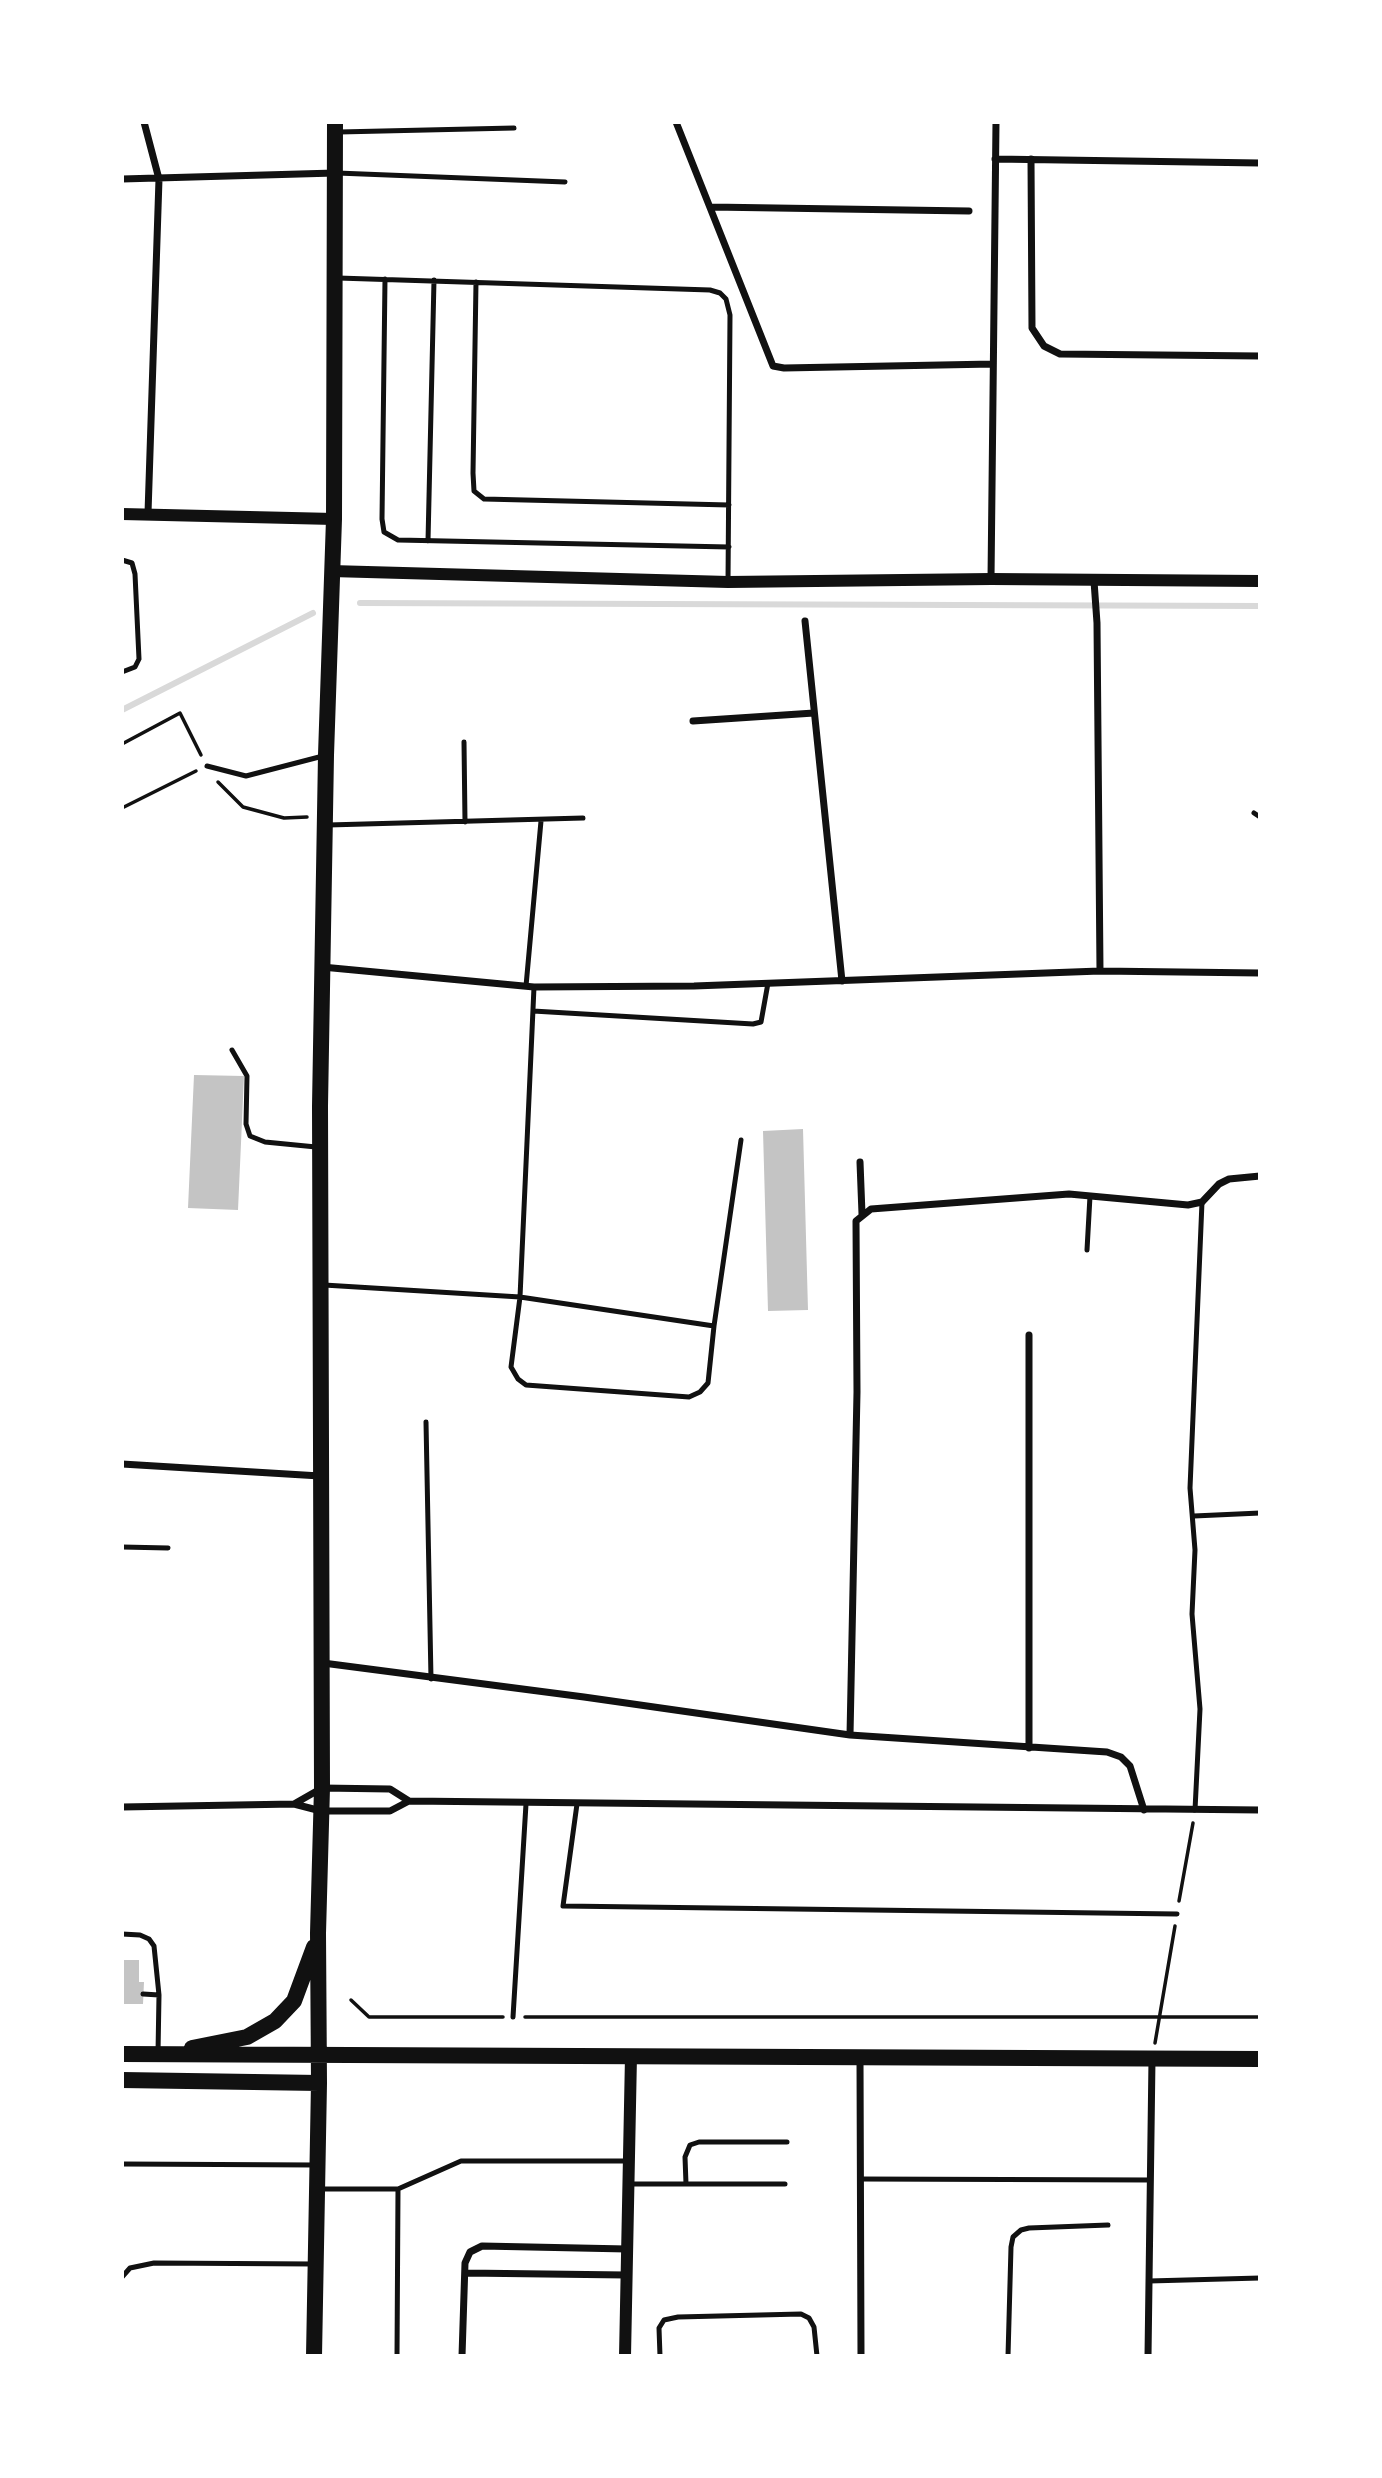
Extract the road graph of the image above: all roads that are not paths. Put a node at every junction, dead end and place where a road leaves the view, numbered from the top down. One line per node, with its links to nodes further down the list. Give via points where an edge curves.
1 (144, 122): 11 (street)
2 (676, 122): 13 (street)
3 (996, 122): 6 (street)
4 (335, 127): 5 (lane); 9 (main road)
5 (514, 128)
6 (995, 159): 7 (street); 20 (street)
7 (1031, 159): 8 (street); 19 (street, via 1032,328 1044,346 1060,354)
8 (1259, 163)
9 (335, 173): 11 (street); 12 (lane); 15 (main road)
10 (122, 179): 11 (street)
11 (159, 179): 22 (street)
12 (565, 182)
13 (711, 207): 14 (street); 20 (street, via 773,366)
14 (969, 211)
15 (335, 278): 16 (lane); 24 (main road)
16 (385, 279): 17 (lane); 25 (lane, via 384,532 398,540)
17 (434, 280): 18 (lane); 25 (lane)
18 (476, 282): 21 (lane, via 720,293 730,315); 21 (lane, via 474,491 484,499)
19 (1259, 356)
20 (993, 364): 29 (street)
21 (729, 505): 26 (lane)
22 (148, 513): 23 (street); 24 (street)
23 (122, 514)
24 (334, 519): 28 (main road)
25 (428, 541): 26 (lane)
26 (729, 547): 32 (lane)
27 (122, 560): 34 (lane, via 132,563 135,574 139,659 135,667)
28 (331, 571): 32 (street); 38 (main road)
29 (990, 579): 30 (street); 32 (street)
30 (1094, 581): 31 (street); 45 (street)
31 (1259, 581)
32 (728, 582)
33 (805, 621): 35 (street)
34 (122, 672)
35 (814, 713): 36 (street); 47 (street)
36 (693, 721)
37 (464, 742): 43 (lane)
38 (326, 755): 39 (lane, via 246,776); 41 (main road)
39 (207, 766)
40 (583, 818): 42 (lane)
41 (326, 821): 43 (lane); 44 (main road)
42 (541, 821): 43 (lane); 49 (lane)
43 (466, 822)
44 (321, 967): 49 (street); 53 (main road)
45 (1100, 971): 46 (street); 47 (street)
46 (1259, 974)
47 (842, 981): 48 (street)
48 (768, 983): 49 (street); 50 (lane, via 761,1022 753,1024)
49 (531, 987): 50 (lane)
50 (533, 1011): 61 (lane)
51 (232, 1050): 53 (lane, via 247,1076 250,1136 265,1142)
52 (741, 1140): 62 (lane)
53 (320, 1147): 60 (main road)
54 (860, 1162): 58 (street)
55 (1259, 1176): 57 (street, via 1219,1184)
56 (1090, 1196): 57 (street, via 1188,1205); 58 (street, via 910,1205); 59 (lane)
57 (1202, 1202): 68 (lane, via 1190,1488)
58 (862, 1214): 73 (street, via 856,1221)
59 (1087, 1250)
60 (319, 1285): 61 (lane); 66 (main road)
61 (520, 1297): 62 (lane); 62 (lane, via 511,1367 526,1385 689,1397 708,1383)
62 (713, 1326)
63 (1029, 1335): 74 (street)
64 (426, 1422): 72 (lane)
65 (122, 1464): 66 (street)
66 (320, 1476): 71 (main road)
67 (1259, 1513): 68 (lane)
68 (1194, 1516): 84 (lane, via 1192,1614 1200,1709)
69 (122, 1547): 70 (lane)
70 (168, 1548)
71 (321, 1662): 72 (street); 75 (main road)
72 (431, 1679): 73 (street)
73 (850, 1735): 74 (street)
74 (1029, 1748): 81 (street, via 1107,1752 1121,1757 1130,1766)
75 (322, 1788): 76 (street, via 390,1789); 77 (street); 83 (main road)
76 (409, 1801): 78 (street); 83 (street, via 390,1811)
77 (294, 1804): 80 (street); 83 (street)
78 (526, 1804): 79 (street); 90 (lane)
79 (577, 1804): 81 (street); 85 (lane, via 563,1906)
80 (122, 1807)
81 (1144, 1810): 84 (street)
82 (1259, 1810): 84 (street)
83 (321, 1811): 86 (main road)
84 (1195, 1811)
85 (1177, 1914)
86 (318, 1933): 92 (main road, via 294,2001 275,2021 247,2037); 93 (main road)
87 (122, 1934): 89 (lane, via 149,1939)
88 (143, 1994): 89 (lane)
89 (159, 1995): 92 (lane)
90 (513, 2017)
91 (122, 2054): 92 (main road)
92 (158, 2054): 93 (main road)
93 (318, 2055): 94 (main road); 99 (main road)
94 (631, 2056): 95 (main road); 101 (street)
95 (860, 2057): 96 (main road); 104 (street)
96 (1152, 2059): 97 (main road); 105 (street)
97 (1259, 2059)
98 (122, 2080): 99 (main road)
99 (319, 2084): 103 (main road)
100 (787, 2143): 107 (lane, via 690,2145 685,2157)
101 (628, 2161): 106 (street); 110 (lane, via 461,2161)
102 (122, 2164): 103 (lane)
103 (318, 2165): 109 (main road)
104 (860, 2179): 105 (lane); 125 (street)
105 (1150, 2180): 118 (street)
106 (628, 2184): 107 (lane); 112 (street)
107 (686, 2184): 108 (lane)
108 (785, 2184)
109 (317, 2189): 110 (lane); 113 (main road)
110 (398, 2189): 120 (lane)
111 (1108, 2225): 126 (lane, via 1029,2228 1013,2237)
112 (627, 2249): 114 (street, via 482,2246 470,2252); 115 (street)
113 (317, 2264): 116 (lane, via 154,2263 130,2268); 119 (main road)
114 (464, 2273): 115 (street); 121 (street)
115 (626, 2275): 122 (street)
116 (122, 2277)
117 (1259, 2278): 118 (lane)
118 (1149, 2281): 127 (street)
119 (314, 2356)
120 (397, 2356)
121 (462, 2356)
122 (625, 2356)
123 (660, 2356): 124 (lane, via 659,2328 664,2320 800,2314 814,2327)
124 (817, 2356)
125 (861, 2356)
126 (1008, 2356)
127 (1148, 2356)

